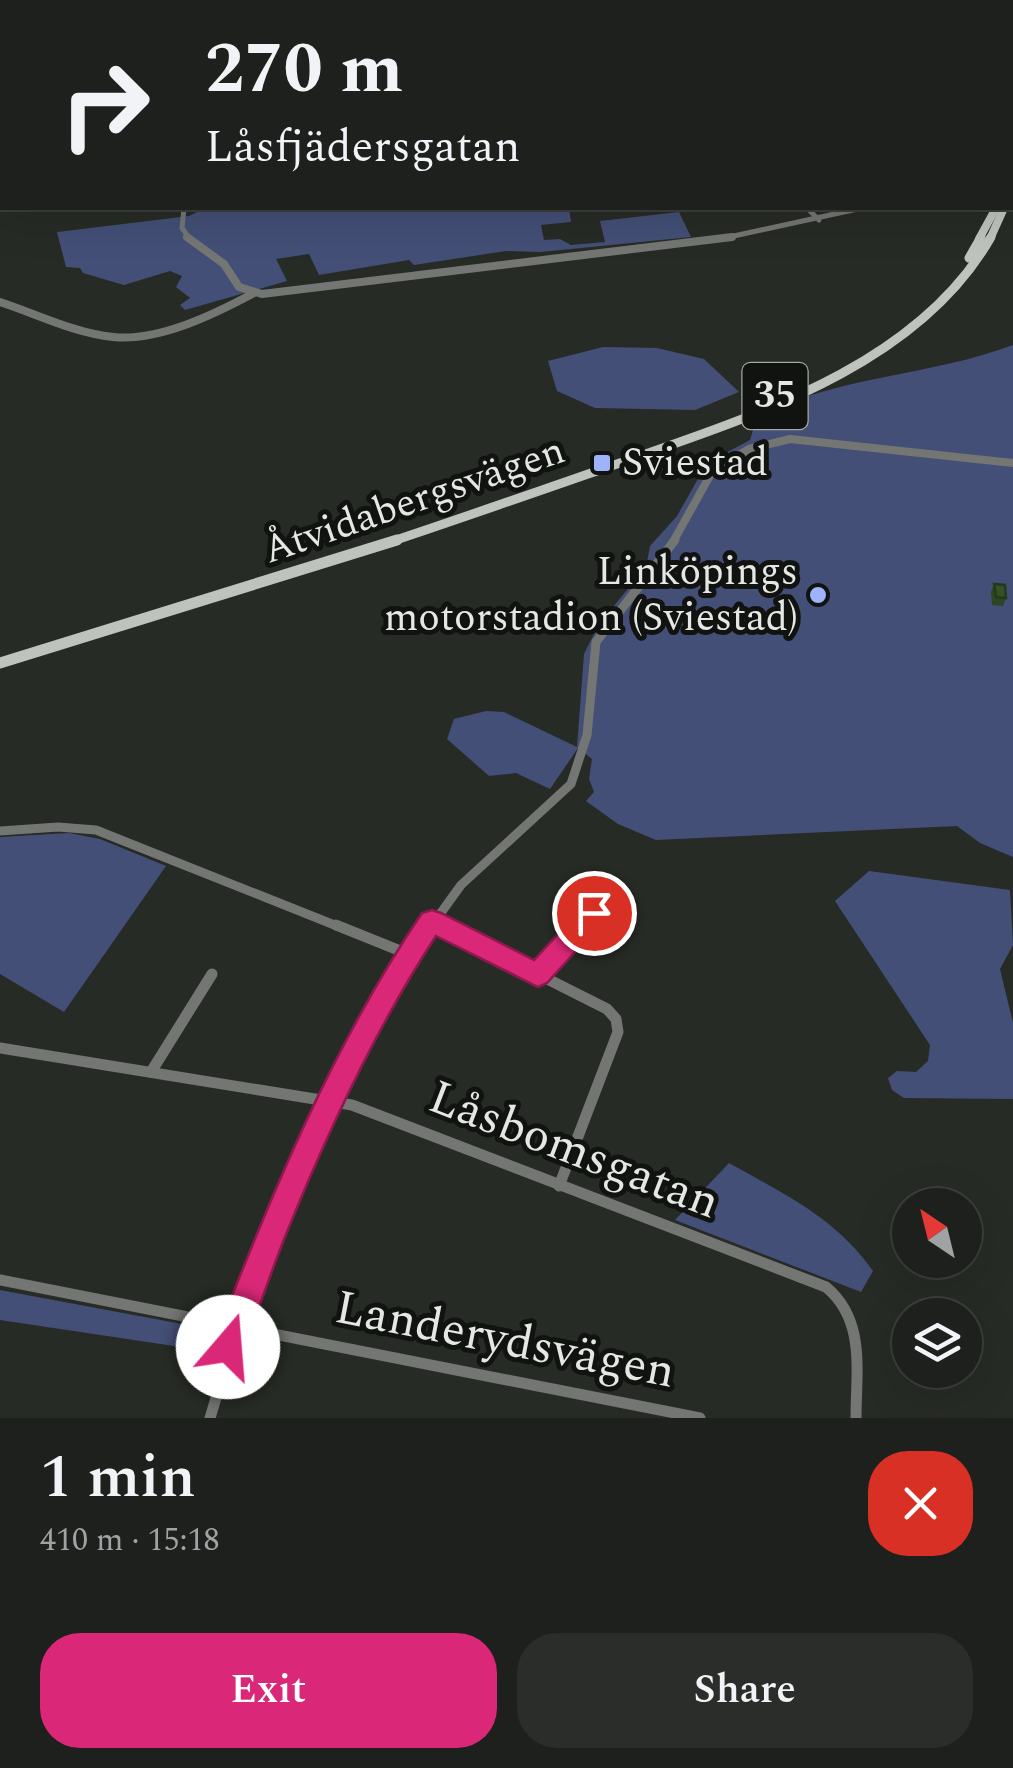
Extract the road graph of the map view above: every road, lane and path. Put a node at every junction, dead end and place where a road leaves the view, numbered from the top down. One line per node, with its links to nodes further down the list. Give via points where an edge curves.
1 (184, 210): 7 (street, via 188,238)
2 (809, 210): 6 (street)
3 (855, 210): 6 (street)
4 (995, 210): 10 (main road, Åtvidabergsvägen / 35, via 968,259 919,312 858,355 784,393 464,512)
5 (1003, 210): 10 (main road, Åtvidabergsvägen / 35, via 984,250 944,298 876,351 810,387 382,545)
6 (819, 220): 7 (street, via 716,240)
7 (254, 293): 8 (street, via 131,338)
8 (0, 302)
9 (1013, 464): 13 (street, via 790,439 720,464 675,539 596,642 588,735 571,784 490,856)
10 (0, 659)
11 (0, 831): 14 (street, via 96,830)
12 (594, 913): 16 (street)
13 (432, 922): 14 (street); 16 (street)
14 (408, 954): 19 (street)
15 (212, 974): 18 (street)
16 (538, 975): 20 (street, via 606,1009 618,1025)
17 (0, 1048): 18 (street, Låsbomsgatan)
18 (150, 1072): 19 (street, Låsbomsgatan)
19 (331, 1102): 20 (street, Låsbomsgatan); 22 (street)
20 (559, 1186): 25 (street, Låsbomsgatan, via 836,1292 854,1324)
21 (0, 1280): 22 (street, Landerydsvägen)
22 (235, 1324): 23 (street); 24 (street, Landerydsvägen)
23 (210, 1418)
24 (700, 1418)
25 (856, 1418)

